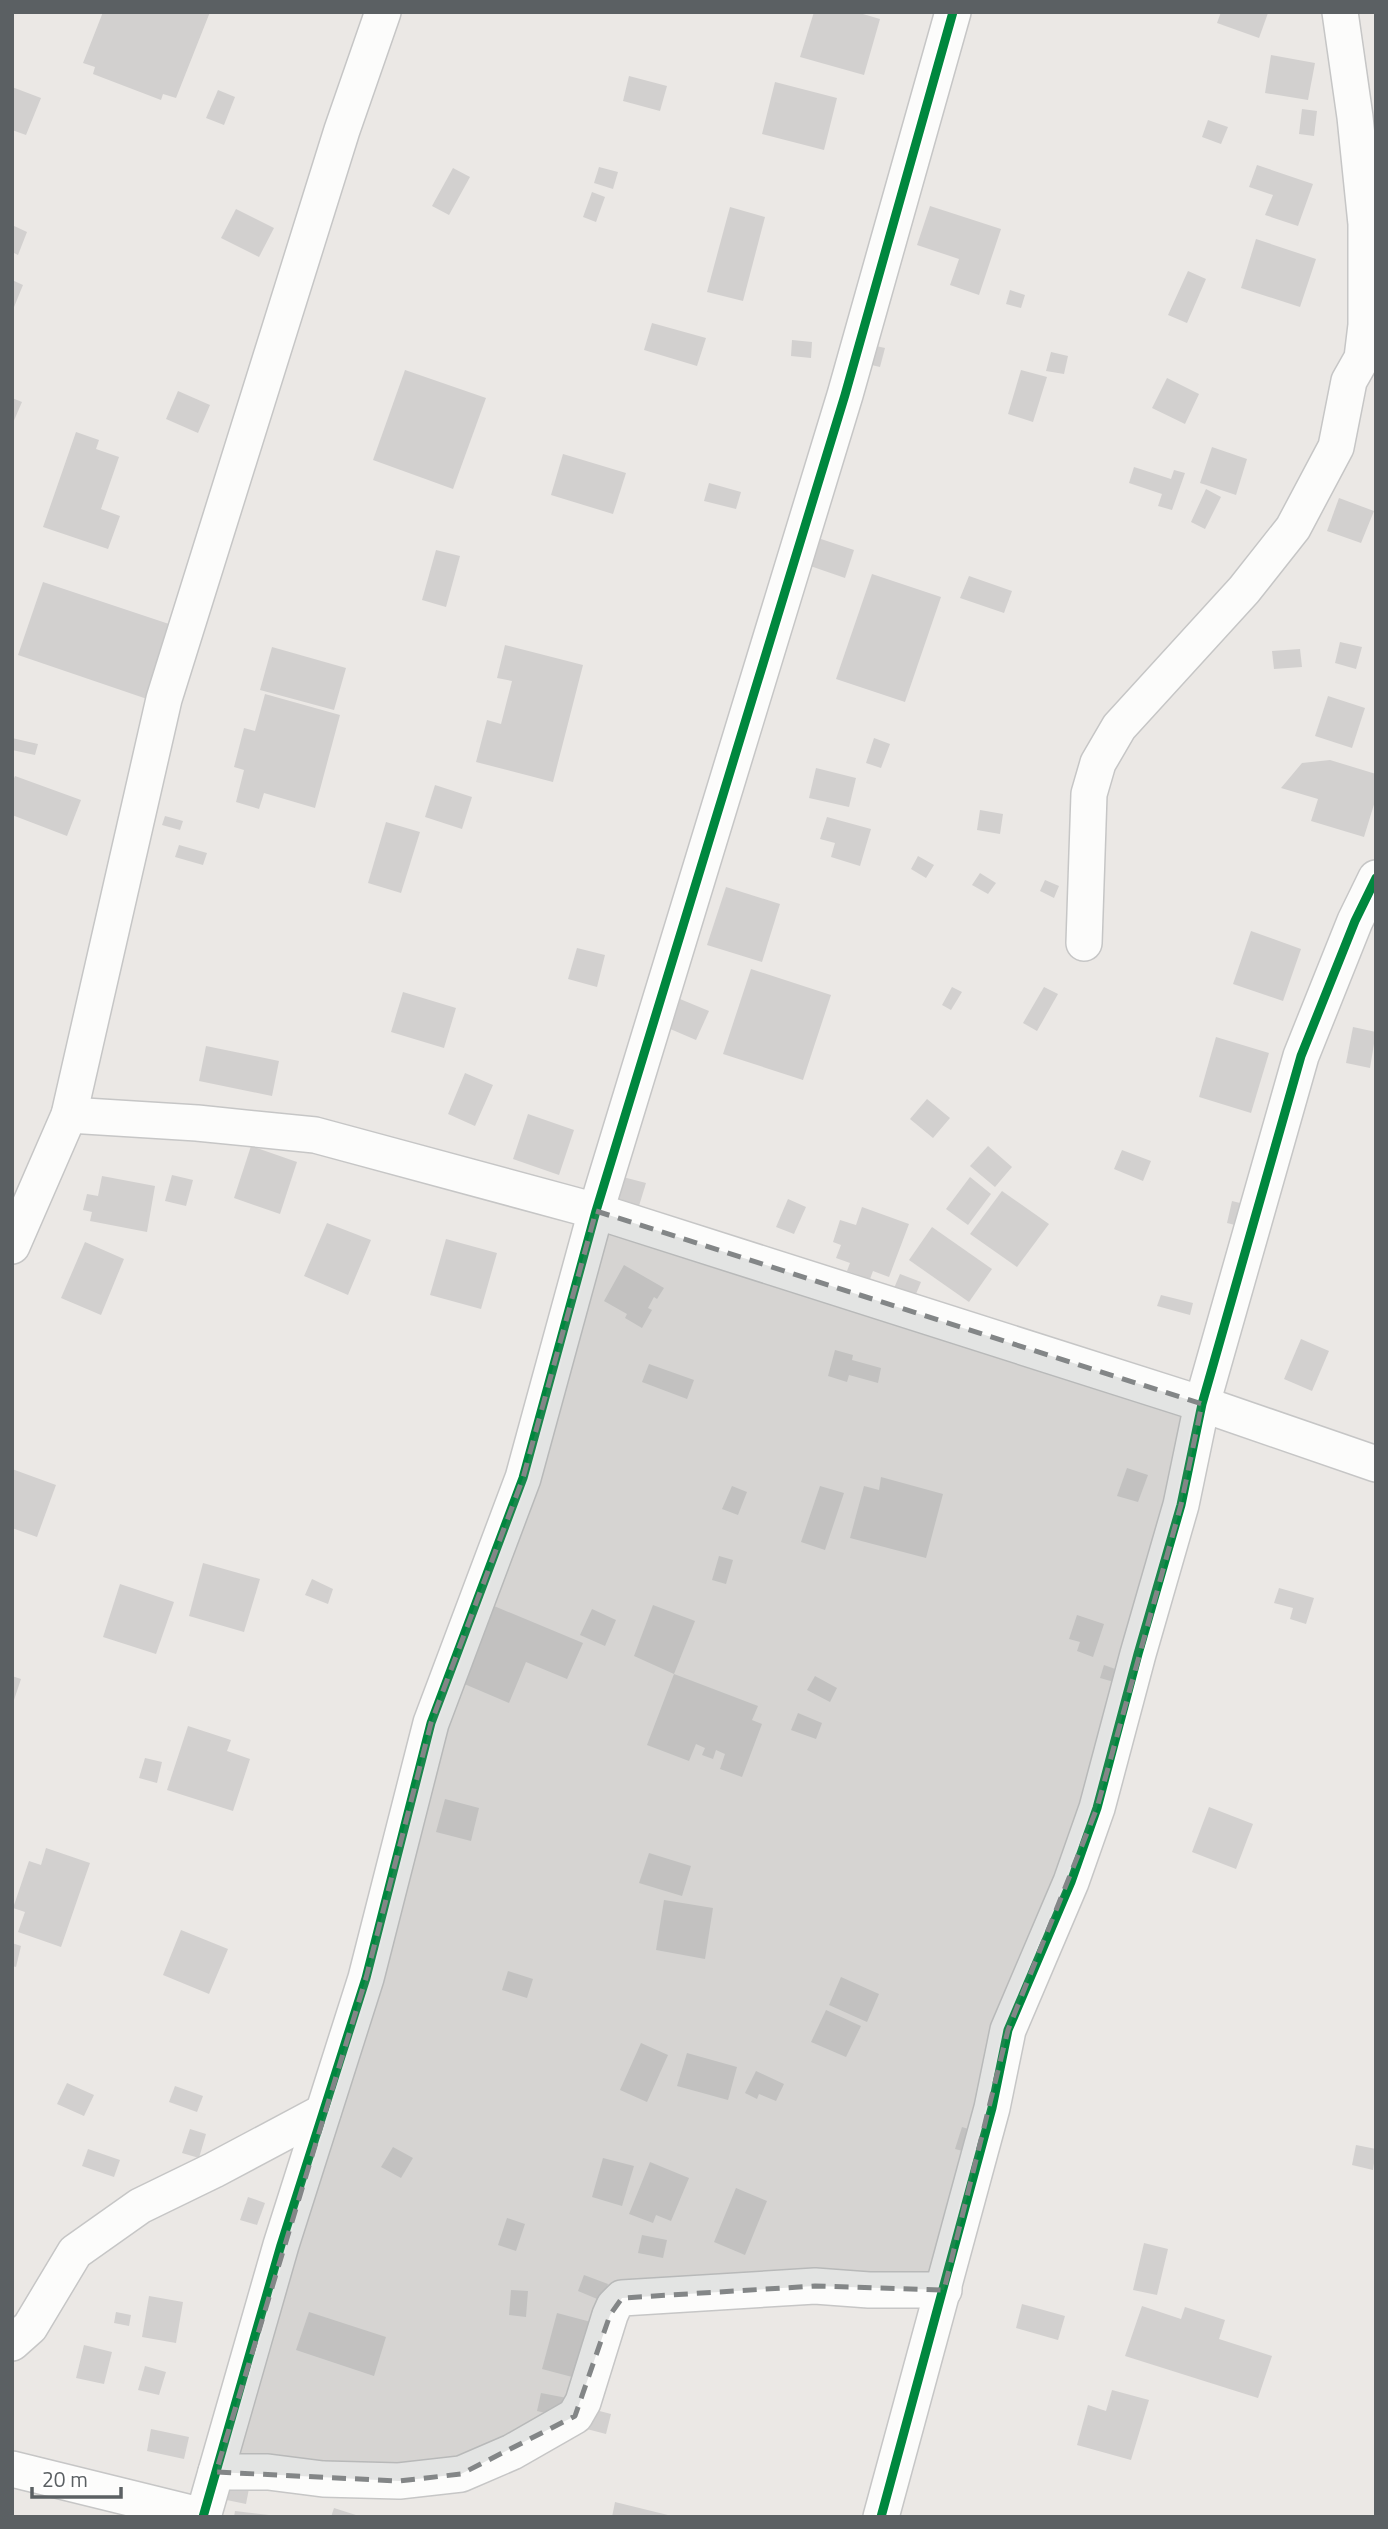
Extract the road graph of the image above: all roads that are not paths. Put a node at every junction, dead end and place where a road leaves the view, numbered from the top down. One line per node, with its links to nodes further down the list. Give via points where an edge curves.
1 (383, 12): 6 (street, via 164,699)
2 (953, 12): 7 (street, via 845,395)
3 (1340, 12): 5 (street, via 1366,224 1362,358 1349,381 1336,447 1293,528 1244,590 1119,727 1098,763 1089,794)
4 (1376, 878): 9 (street, via 1301,1056)
5 (1084, 943)
6 (69, 1115): 7 (street, via 315,1135); 8 (street)
7 (596, 1211): 9 (street); 11 (street, via 523,1478 431,1723 366,1978)
8 (12, 1246)
9 (1202, 1404): 10 (street); 12 (street, via 1181,1506 1097,1808 1008,2030)
10 (1376, 1464)
11 (323, 2112): 13 (street, via 151,2200 75,2252 30,2328); 15 (street)
12 (944, 2290): 15 (street, via 815,2286 622,2298 610,2315 575,2416 512,2452 461,2474 399,2481); 17 (street)
13 (12, 2343)
14 (12, 2469): 16 (street)
15 (216, 2472): 16 (street)
16 (203, 2516)
17 (881, 2517)

